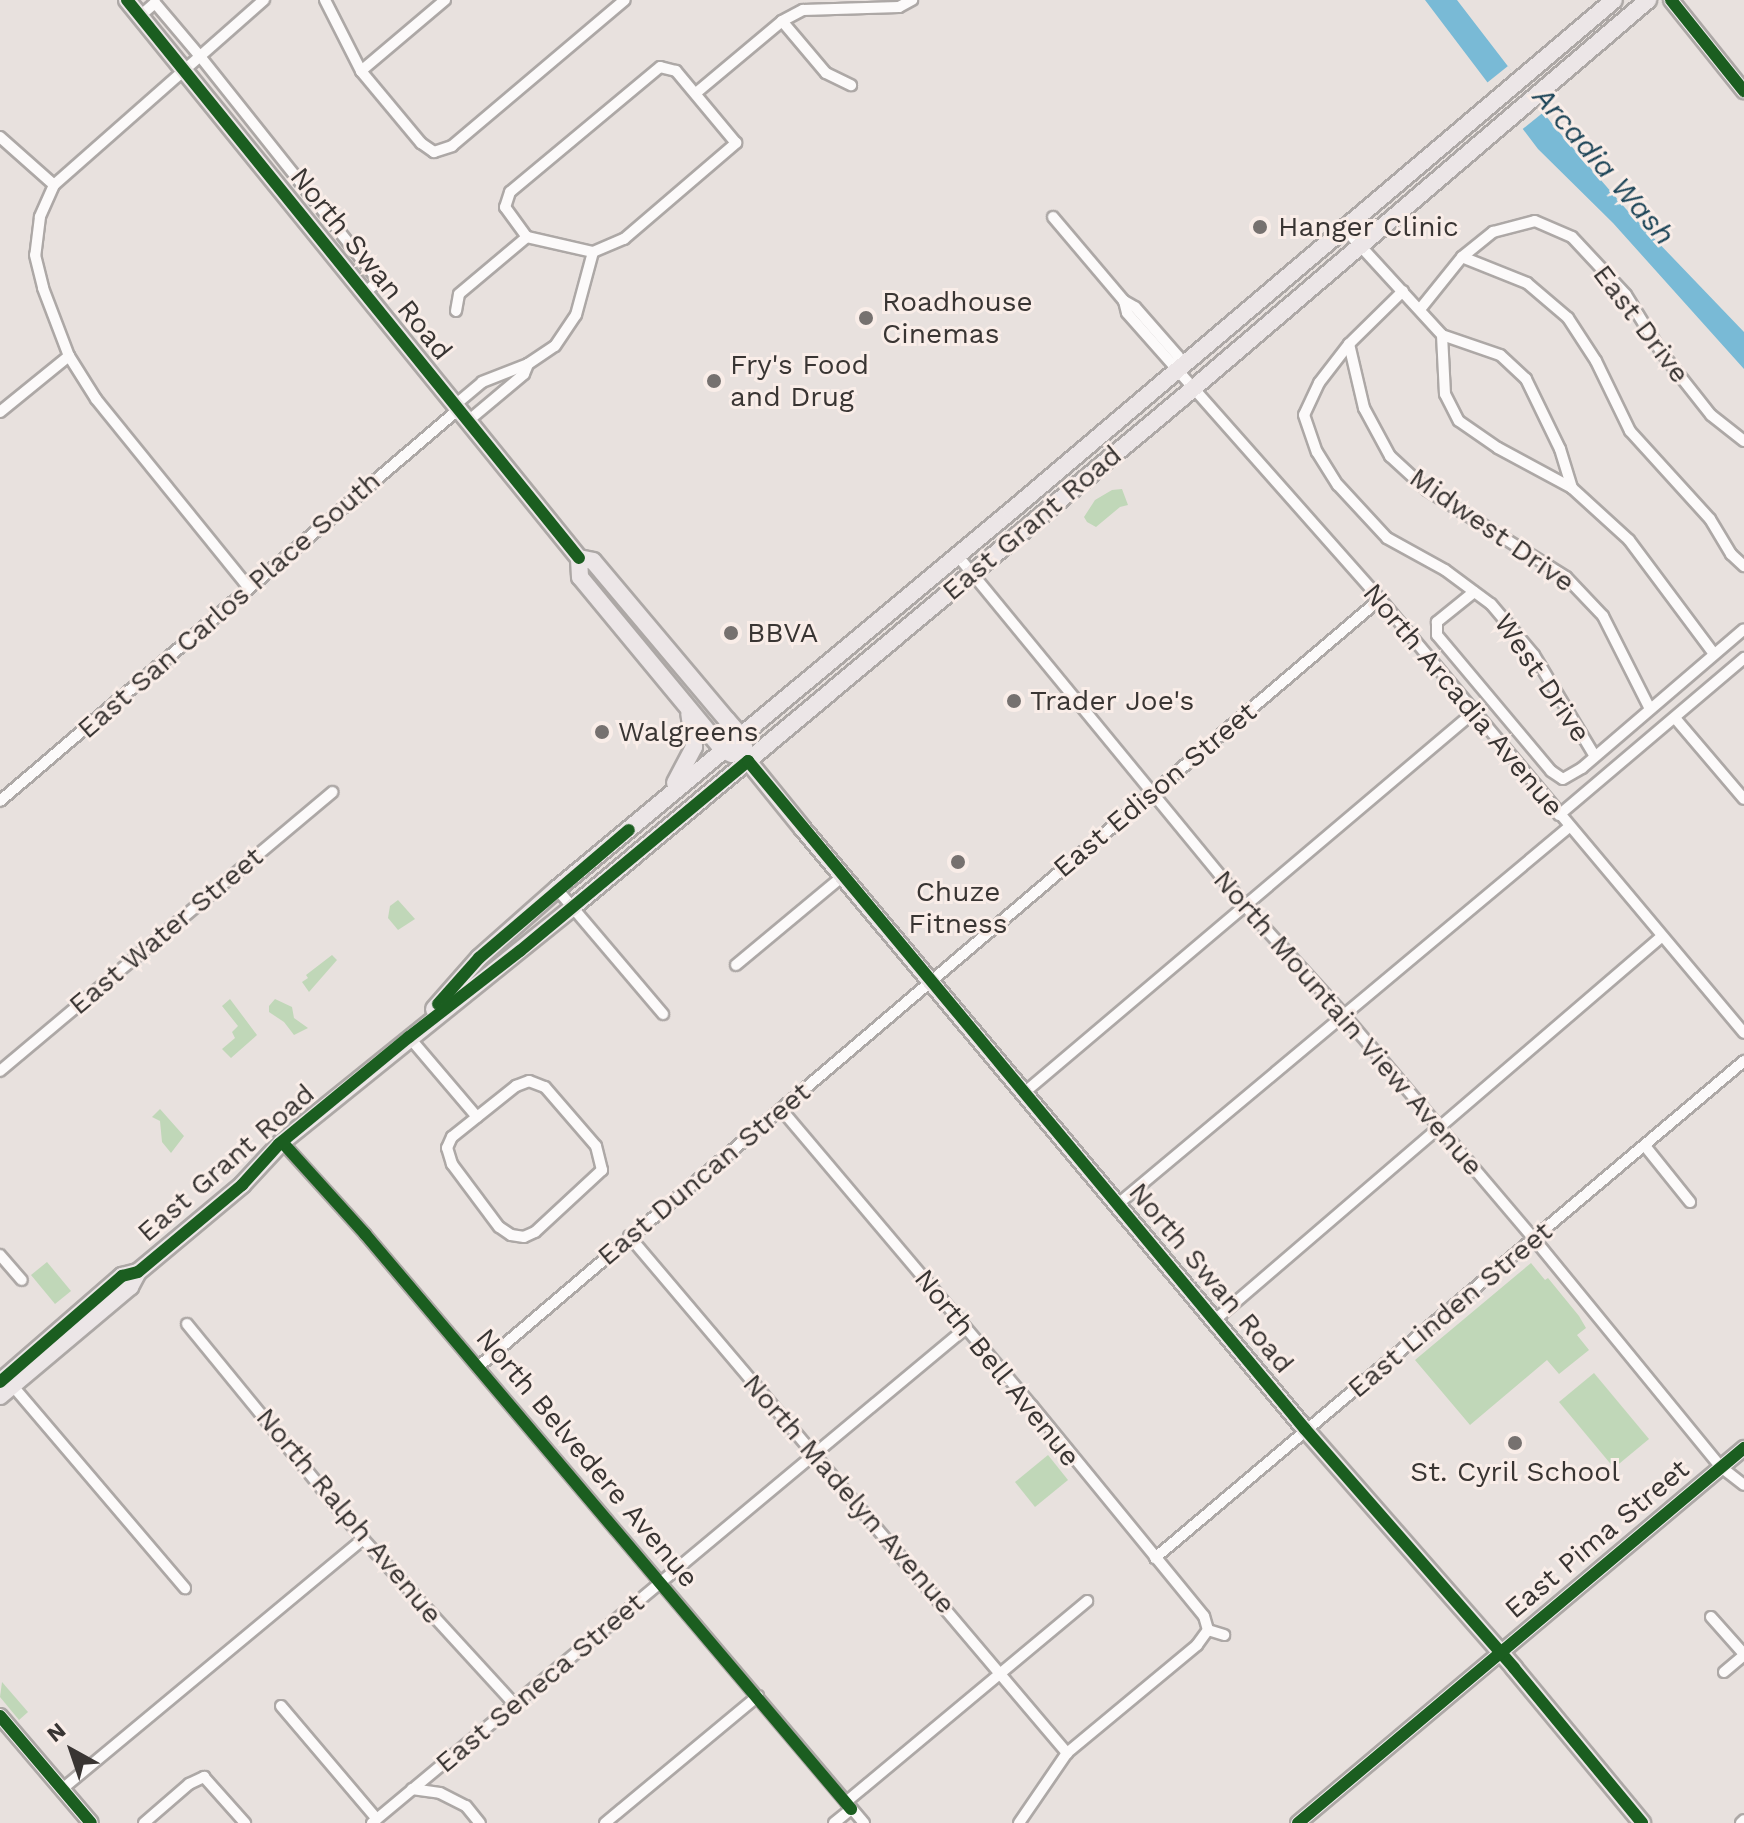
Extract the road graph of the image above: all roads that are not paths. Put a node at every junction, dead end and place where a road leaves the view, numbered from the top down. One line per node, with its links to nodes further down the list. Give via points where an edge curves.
1 (127, 0): 11 (main road, North Swan Road)
2 (264, 0): 13 (street)
3 (325, 0): 15 (street)
4 (445, 0): 15 (street)
5 (625, 0): 15 (street, via 433,157)
6 (912, 0): 10 (street, via 899,7)
7 (1614, 0): 22 (main road, East Grant Road)
8 (1648, 0): 24 (main road, East Grant Road)
9 (1671, 0): 17 (street)
10 (882, 4): 12 (street, via 803,10)
11 (140, 16): 13 (street, North Swan Road, via 155,3); 14 (main road, North Swan Road)
12 (782, 21): 16 (street, via 826,73); 18 (street)
13 (199, 55): 14 (street); 28 (street, North Swan Road, via 379,281)
14 (182, 70): 20 (street); 28 (main road, North Swan Road)
15 (361, 71)
16 (851, 85)
17 (1744, 91)
18 (696, 93): 23 (street, via 673,68 660,67 512,190 505,207); 25 (street, via 736,143 624,239)
19 (0, 137): 20 (street)
20 (54, 185): 33 (street, via 40,217 35,255)
21 (1053, 217): 35 (street, North Arcadia Avenue, via 1178,356)
22 (1344, 228): 24 (street); 35 (main road, East Grant Road)
23 (527, 237): 25 (street); 30 (street, via 459,294)
24 (1360, 246): 27 (street); 36 (main road, East Grant Road)
25 (593, 252): 34 (street, via 568,331)
26 (1462, 257): 29 (street, East Drive); 39 (street, East Drive, via 1493,232 1535,221 1572,237 1626,295 1662,353 1711,415); 43 (street, via 1527,283 1568,318 1630,431 1710,519)
27 (1403, 291): 29 (street); 32 (street, West Drive)
28 (364, 293): 38 (main road, North Swan Road)
29 (1421, 308): 31 (street)
30 (456, 311)
31 (1442, 335): 40 (street, via 1482,347 1520,372 1560,449); 40 (street, via 1445,394 1459,421)
32 (1349, 344): 46 (street, West Drive, via 1319,383 1304,415 1317,452 1338,485 1387,538); 52 (street, Midwest Drive, via 1364,408 1390,456 1427,490 1566,577 1603,616)
33 (69, 356): 37 (street); 45 (street, via 96,399)
34 (528, 364): 38 (street, via 524,374); 38 (street, via 482,382)
35 (1180, 369): 36 (street, North Arcadia Avenue); 41 (main road, East Grant Road)
36 (1195, 387): 44 (main road, East Grant Road); 47 (street, North Arcadia Avenue)
37 (0, 412)
38 (461, 412): 42 (main road, North Swan Road); 45 (street, East San Carlos Place South)
39 (1744, 441)
40 (1572, 488): 49 (street, via 1629,540)
41 (957, 555): 44 (street, North Mountain View Avenue); 55 (main road, East Grant Road)
42 (579, 558): 51 (main road, North Swan Road, via 580,577); 55 (main road, North Swan Road, via 593,561)
43 (1744, 566)
44 (971, 572): 58 (main road, East Grant Road); 59 (street, North Mountain View Avenue)
45 (249, 588): 62 (street, East San Carlos Place South)
46 (1474, 592): 57 (street, West Drive, via 1491,604 1534,655); 57 (street, via 1437,622 1441,640 1551,771 1569,778)
47 (1380, 599): 53 (street, North Arcadia Avenue); 59 (street, East Edison Street)
48 (1744, 629): 49 (street)
49 (1714, 654): 52 (street)
50 (1744, 658): 54 (street)
51 (687, 707): 56 (main road, North Swan Road); 63 (main road, via 695,735 692,756)
52 (1650, 709): 57 (street)
53 (1474, 712): 64 (street, North Arcadia Avenue); 68 (street)
54 (1675, 718): 61 (street); 64 (street)
55 (741, 736): 56 (main road, East Grant Road); 58 (main road, North Swan Road)
56 (723, 750): 58 (main road, North Swan Road); 63 (main road, East Grant Road)
57 (1594, 755)
58 (748, 761): 66 (main road, North Swan Road); 69 (main road, East Grant Road)
59 (1153, 791): 68 (street, North Mountain View Avenue); 72 (street, East Edison Street)
60 (333, 792): 78 (street, East Water Street)
61 (1744, 799)
62 (0, 801)
63 (661, 803): 67 (main road, East Grant Road)
64 (1559, 815): 65 (street, North Arcadia Avenue)
65 (1569, 827): 70 (street, North Arcadia Avenue); 74 (street)
66 (843, 876): 71 (street); 72 (main road, North Swan Road)
67 (557, 889): 69 (street); 76 (main road, East Grant Road, via 479,958)
68 (1244, 905): 74 (street, North Mountain View Avenue); 79 (street)
69 (573, 907): 73 (street); 76 (main road, East Grant Road)
70 (1661, 937): 75 (street, North Arcadia Avenue); 82 (street)
71 (736, 965)
72 (931, 982): 79 (main road, North Swan Road); 80 (street, East Duncan Street)
73 (663, 1014)
74 (1344, 1015): 82 (street, North Mountain View Avenue); 86 (street)
75 (1744, 1033)
76 (409, 1037): 81 (street); 83 (main road, East Grant Road)
77 (1744, 1061): 84 (street, East Linden Street)
78 (0, 1071)
79 (1025, 1092): 86 (main road, North Swan Road)
80 (781, 1109): 87 (street, East Duncan Street); 93 (street, North Bell Avenue)
81 (477, 1117): 81 (street, via 516,1086 536,1083 596,1146 602,1170 535,1232 511,1235 499,1227 448,1156 452,1137)
82 (1438, 1128): 88 (street, North Mountain View Avenue); 91 (street)
83 (282, 1142): 94 (street, North Belvedere Avenue); 95 (main road, East Grant Road, via 242,1185 138,1272 130,1287)
84 (1645, 1146): 85 (street); 88 (street, East Linden Street)
85 (1690, 1202)
86 (1118, 1204): 91 (main road, North Swan Road)
87 (629, 1236): 94 (street, East Duncan Street); 98 (street, North Madelyn Avenue)
88 (1535, 1240): 96 (street, East Linden Street); 99 (street, North Mountain View Avenue)
89 (0, 1255): 90 (street)
90 (22, 1280)
91 (1216, 1319): 96 (main road, North Swan Road)
92 (187, 1324): 101 (street, North Ralph Avenue)
93 (966, 1328): 98 (street, East Seneca Street); 102 (street, North Bell Avenue)
94 (478, 1367): 103 (street, North Belvedere Avenue)
95 (4, 1388): 104 (street)
96 (1305, 1429): 102 (street, East Linden Street); 109 (main road, North Swan Road)
97 (1744, 1448): 99 (street, East Pima Street)
98 (814, 1454): 103 (street, East Seneca Street); 111 (street, North Madelyn Avenue)
99 (1721, 1467): 100 (street, North Mountain View Avenue); 109 (street, East Pima Street)
100 (1744, 1485)
101 (363, 1539): 114 (street, North Ralph Avenue); 119 (street)
102 (1155, 1558): 107 (street, North Bell Avenue, via 1204,1616)
103 (661, 1583): 113 (street, North Belvedere Avenue); 114 (street, East Seneca Street)
104 (185, 1588)
105 (1087, 1601): 111 (street)
106 (1711, 1617): 110 (street)
107 (1208, 1630): 108 (street); 117 (street, via 1197,1645)
108 (1224, 1635)
109 (1499, 1651): 130 (street, East Pima Street); 131 (main road, North Swan Road)
110 (1744, 1655): 112 (street)
111 (1002, 1672): 117 (street, North Madelyn Avenue); 120 (street)
112 (1724, 1672)
113 (758, 1696): 120 (street, North Belvedere Avenue); 126 (street)
114 (514, 1704): 118 (street, East Seneca Street)
115 (281, 1706): 121 (street)
116 (0, 1716): 119 (street)
117 (1067, 1753): 129 (street)
118 (412, 1789): 121 (street, East Seneca Street); 125 (street, via 440,1793 466,1806)
119 (61, 1790): 122 (street)
120 (848, 1805): 127 (street); 128 (street, North Belvedere Avenue)
121 (375, 1821)
122 (91, 1823)
123 (144, 1823): 124 (street, via 204,1777)
124 (245, 1823)
125 (480, 1823)
126 (605, 1823)
127 (834, 1823)
128 (864, 1823)
129 (1019, 1823)
130 (1298, 1823)
131 (1642, 1823)

